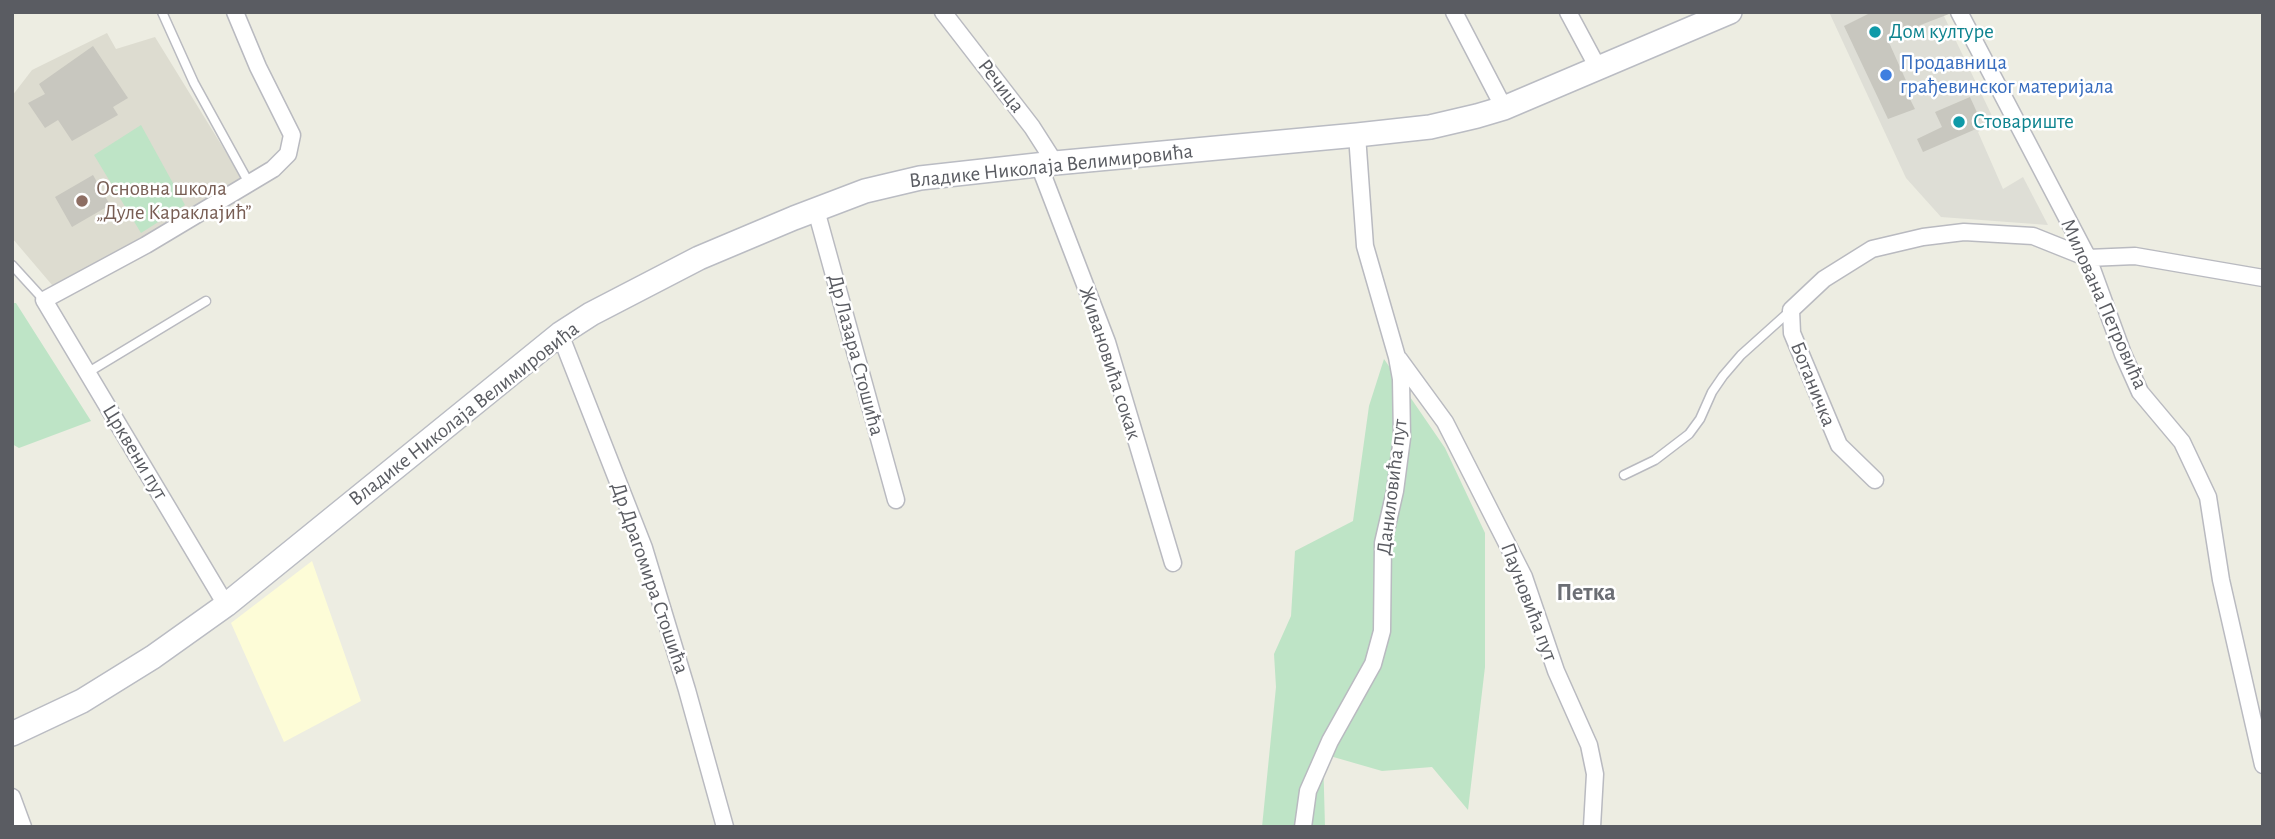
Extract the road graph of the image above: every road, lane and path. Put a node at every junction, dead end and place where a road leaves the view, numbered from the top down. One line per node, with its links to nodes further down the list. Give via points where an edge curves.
1 (162, 12): 12 (lane, via 194,83)
2 (234, 12): 12 (street, via 292,135 288,154)
3 (943, 12): 11 (street, Речица, via 1032,127)
4 (1454, 12): 9 (street)
5 (1568, 12): 8 (street)
6 (1730, 12): 8 (street, Владике Николаја Велимировића)
7 (1959, 12): 14 (street, Милована Петровића)
8 (1598, 68): 9 (street, Владике Николаја Велимировића)
9 (1504, 108): 10 (street, Владике Николаја Велимировића, via 1430,127)
10 (1357, 135): 11 (street, Владике Николаја Велимировића); 21 (street, Даниловића пут, via 1365,246)
11 (1047, 164): 13 (street, Владике Николаја Велимировића, via 920,178 865,191); 26 (street, Живановића сокак, via 1107,342)
12 (249, 183): 17 (street)
13 (816, 210): 20 (street, Владике Николаја Велимировића, via 699,258); 25 (street, Др Лазара Стошића)
14 (2088, 258): 16 (street, via 2135,256); 19 (street, via 2033,236 1964,232 1923,237 1872,249 1824,279); 29 (street, Милована Петровића, via 2140,392 2182,442 2208,497 2221,580)
15 (12, 265): 17 (lane)
16 (2263, 278)
17 (44, 300): 22 (street, Црквени пут)
18 (206, 301): 22 (lane)
19 (1791, 310): 23 (lane, via 1723,376 1689,434 1655,460); 24 (street, Ботаничка, via 1792,333 1839,445)
20 (560, 334): 27 (street, Владике Николаја Велимировића); 32 (street, Др Драгомира Стошића, via 644,548)
21 (1397, 357): 33 (street, Даниловића пут, via 1402,438 1383,543 1382,631 1373,664 1308,791); 34 (street, Пауновића пут, via 1445,422 1524,578 1556,671 1589,745 1595,774)
22 (87, 373): 27 (street, Црквени пут)
23 (1625, 475)
24 (1875, 480)
25 (896, 500)
26 (1173, 563)
27 (226, 605): 28 (street, Владике Николаја Велимировића, via 82,701)
28 (12, 734)
29 (2263, 765)
30 (12, 797): 31 (street)
31 (23, 827)
32 (725, 827)
33 (1303, 827)
34 (1592, 827)

